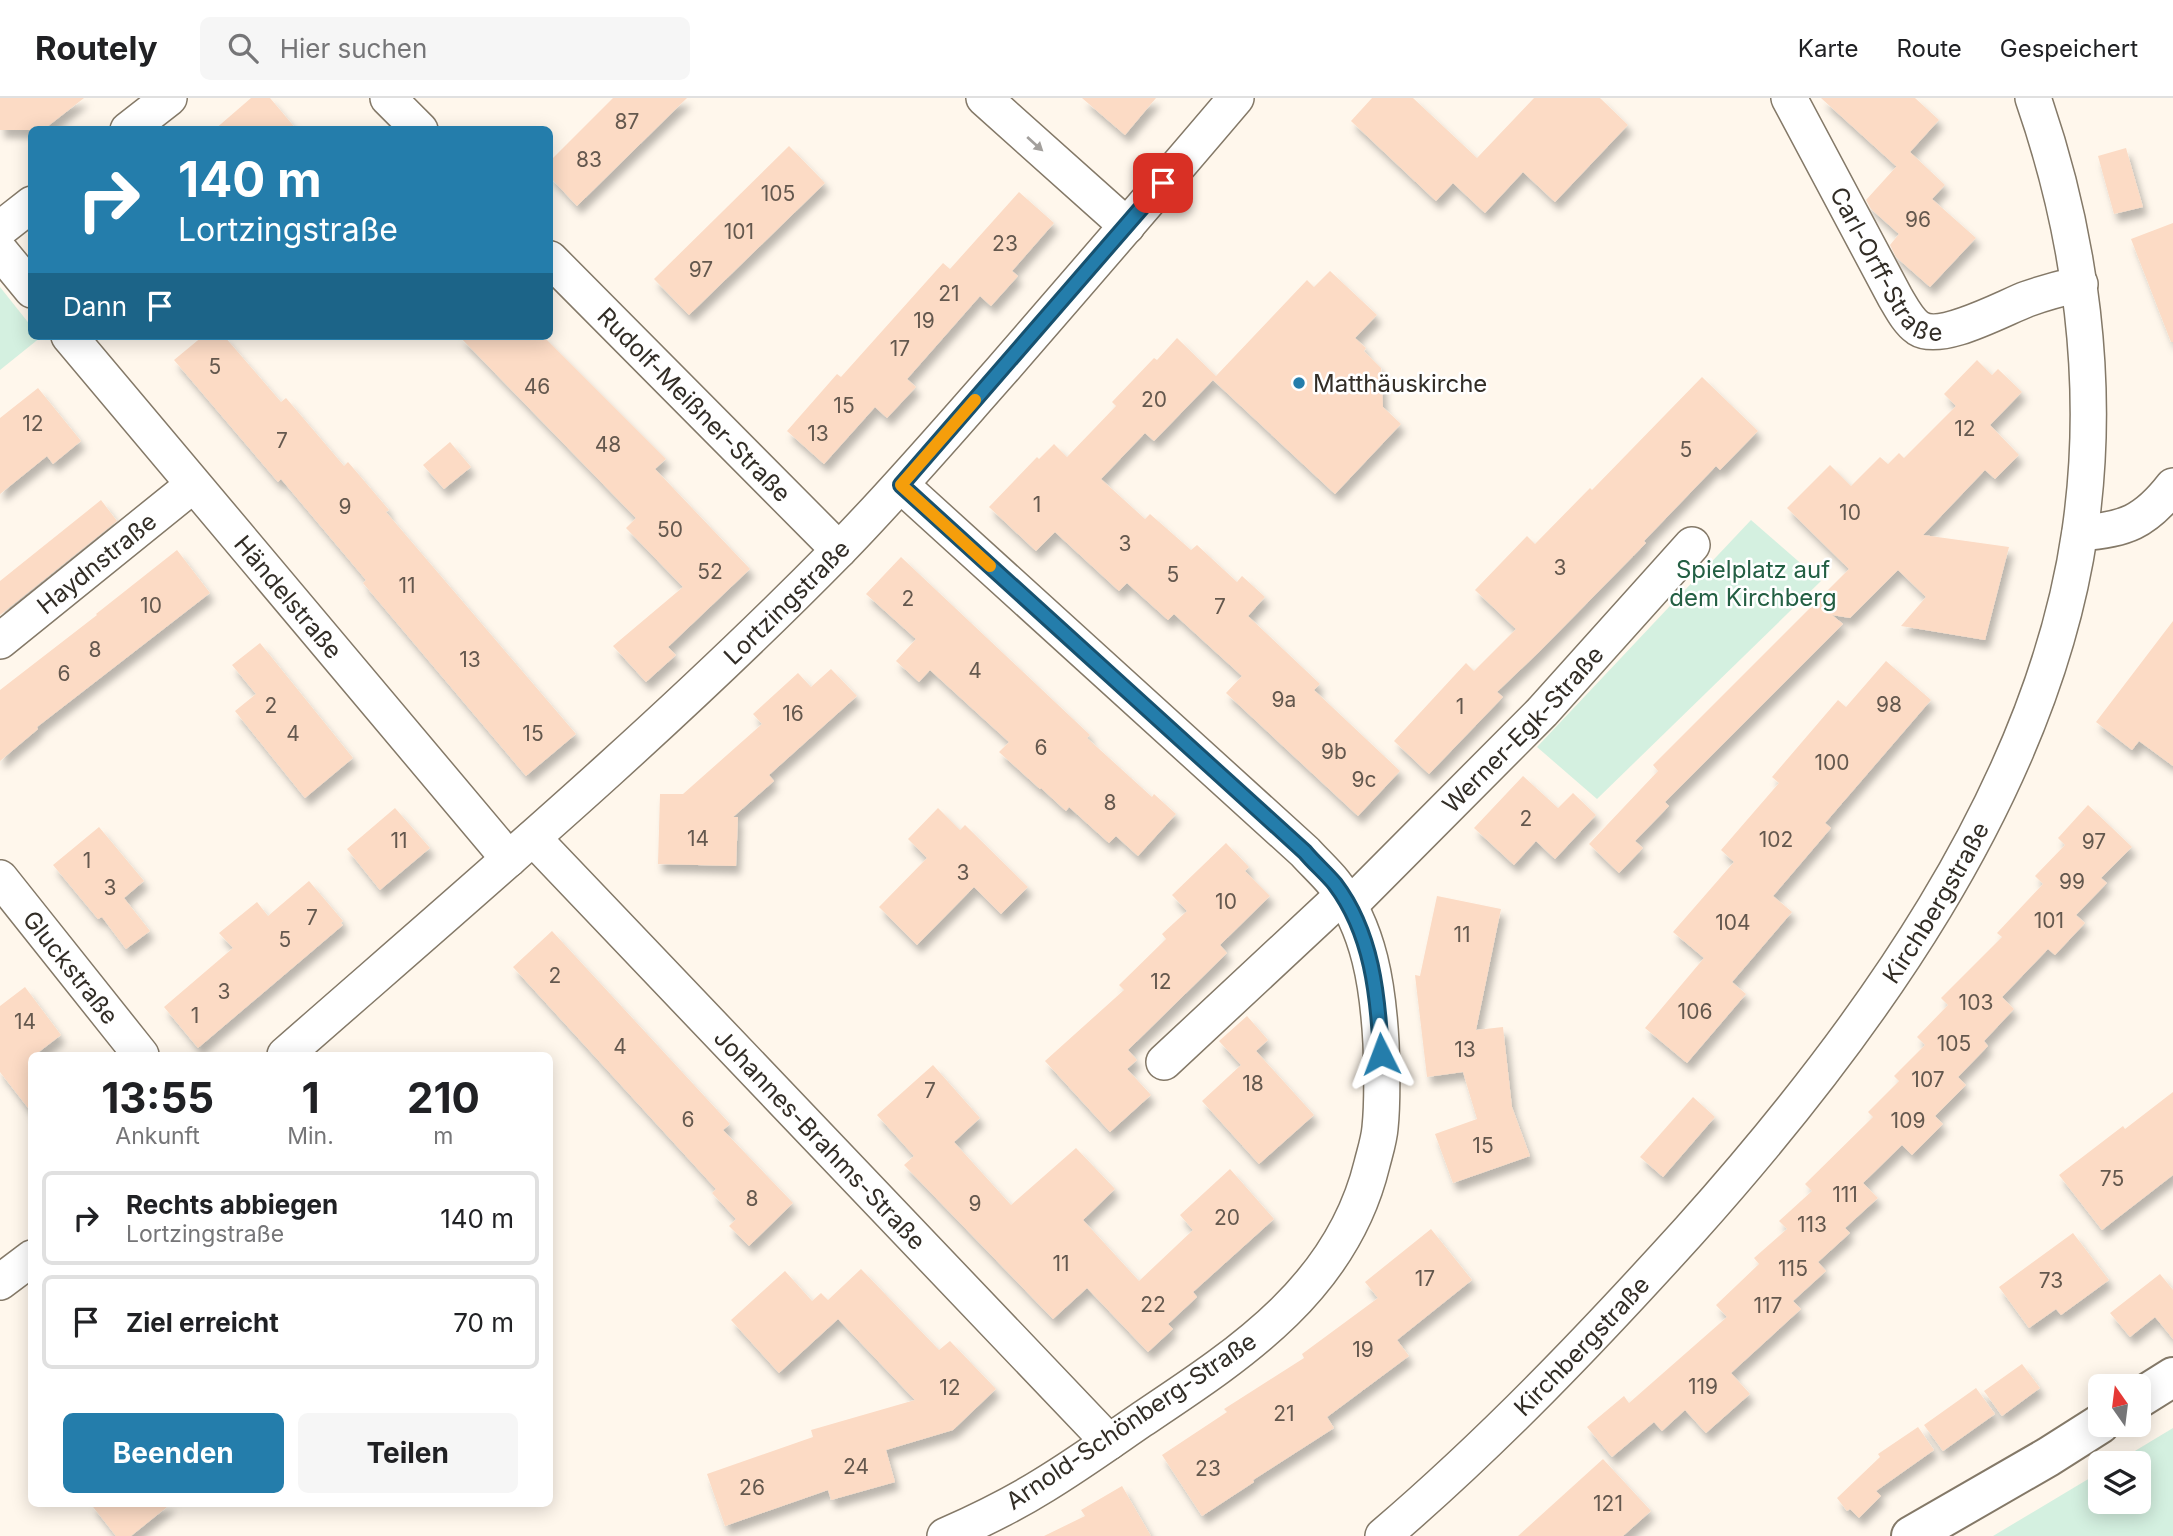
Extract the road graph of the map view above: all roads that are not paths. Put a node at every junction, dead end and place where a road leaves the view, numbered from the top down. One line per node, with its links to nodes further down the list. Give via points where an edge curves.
1 (169, 98): 7 (street)
2 (388, 98): 8 (street)
3 (985, 98): 10 (street, one-way to 10)
4 (1236, 98): 10 (street, Lortzingstraße)
5 (1789, 98): 14 (street, Carl-Orff-Straße, via 1895,297 1919,329 1961,327 2027,299)
6 (2033, 98): 14 (street, Kirchbergstraße, via 2058,178)
7 (133, 126)
8 (415, 126)
9 (28, 207): 11 (street)
10 (1127, 226): 18 (street, Lortzingstraße)
11 (0, 229)
12 (0, 251): 15 (street)
13 (553, 262): 22 (street, Rudolf-Meißner-Straße)
14 (2080, 284): 20 (street, Kirchbergstraße, via 2087,350 2086,475)
15 (28, 285)
16 (72, 340): 17 (street, Händelstraße)
17 (193, 485): 23 (street, Haydnstraße); 24 (street, Händelstraße)
18 (901, 485): 22 (street, Lortzingstraße); 26 (street, Arnold-Schönberg-Straße, via 1305,852)
19 (2173, 486): 20 (street, via 2158,506 2134,523)
20 (2080, 533): 37 (street, Kirchbergstraße, via 2051,654 2002,784 1900,962 1801,1099 1681,1240 1515,1416)
21 (1692, 545): 26 (street, Werner-Egk-Straße, via 1542,712)
22 (839, 550): 24 (street, Lortzingstraße, via 752,637)
23 (0, 641)
24 (521, 848): 28 (street, Lortzingstraße); 35 (street, Johannes-Brahms-Straße)
25 (0, 878): 27 (street, Gluckstraße)
26 (1346, 901): 29 (street); 35 (street, Arnold-Schönberg-Straße, via 1372,968 1383,1076 1380,1129 1355,1216 1331,1259 1300,1297 1255,1339)
27 (139, 1052)
28 (288, 1052)
29 (1164, 1062)
30 (28, 1261): 31 (street)
31 (0, 1282)
32 (2173, 1377): 33 (street)
33 (2151, 1391)
34 (2088, 1432): 38 (street)
35 (1109, 1442): 36 (street, Arnold-Schönberg-Straße, via 1045,1485)
36 (945, 1536)
37 (1383, 1536)
38 (1911, 1536)

